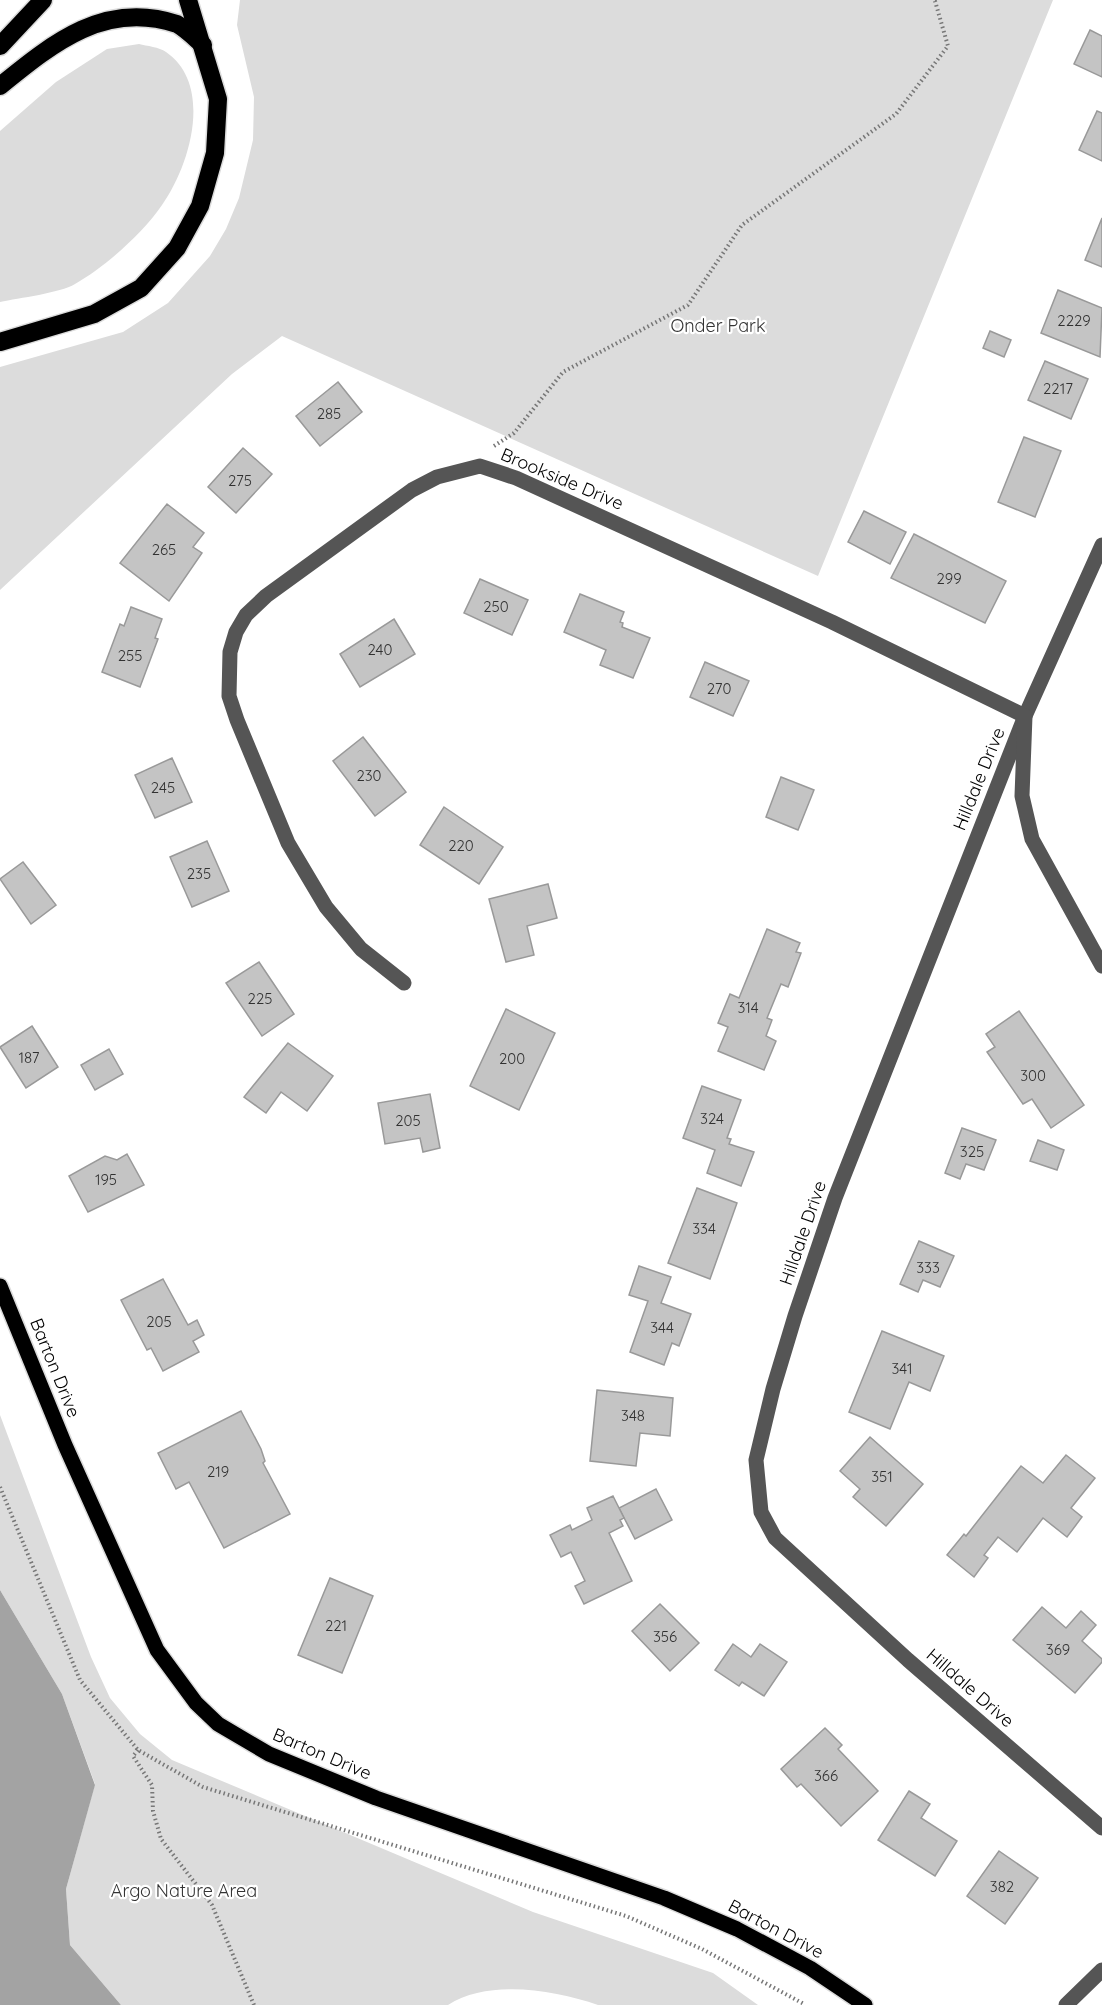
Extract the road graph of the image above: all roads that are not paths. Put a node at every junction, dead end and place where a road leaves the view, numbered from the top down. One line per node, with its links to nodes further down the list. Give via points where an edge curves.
1 (43, 0): 4 (highway)
2 (188, 0): 3 (highway)
3 (202, 45): 5 (highway, via 178,24 141,10 104,12 68,31); 6 (highway, via 218,99 215,153 200,206 177,248 141,288 94,314)
4 (0, 46)
5 (0, 86)
6 (0, 342)
7 (1102, 545): 8 (street, Hilldale Drive)
8 (1025, 716): 9 (street, via 1022,796 1032,839); 10 (street, Brookside Drive, via 551,493 480,466 459,470 412,490 266,596 246,615 231,652 229,696 288,843 326,907 361,949); 12 (street, Hilldale Drive, via 835,1198 773,1389 756,1460 757,1485 761,1512 775,1538 802,1566)
9 (1102, 966)
10 (404, 983)
11 (0, 1286): 14 (main road, Barton Drive, via 70,1456 158,1650 176,1678 218,1724 269,1754 376,1798 664,1898 716,1920 810,1968)
12 (1102, 1828)
13 (1102, 1970): 15 (street)
14 (865, 2005)
15 (1066, 2005)

